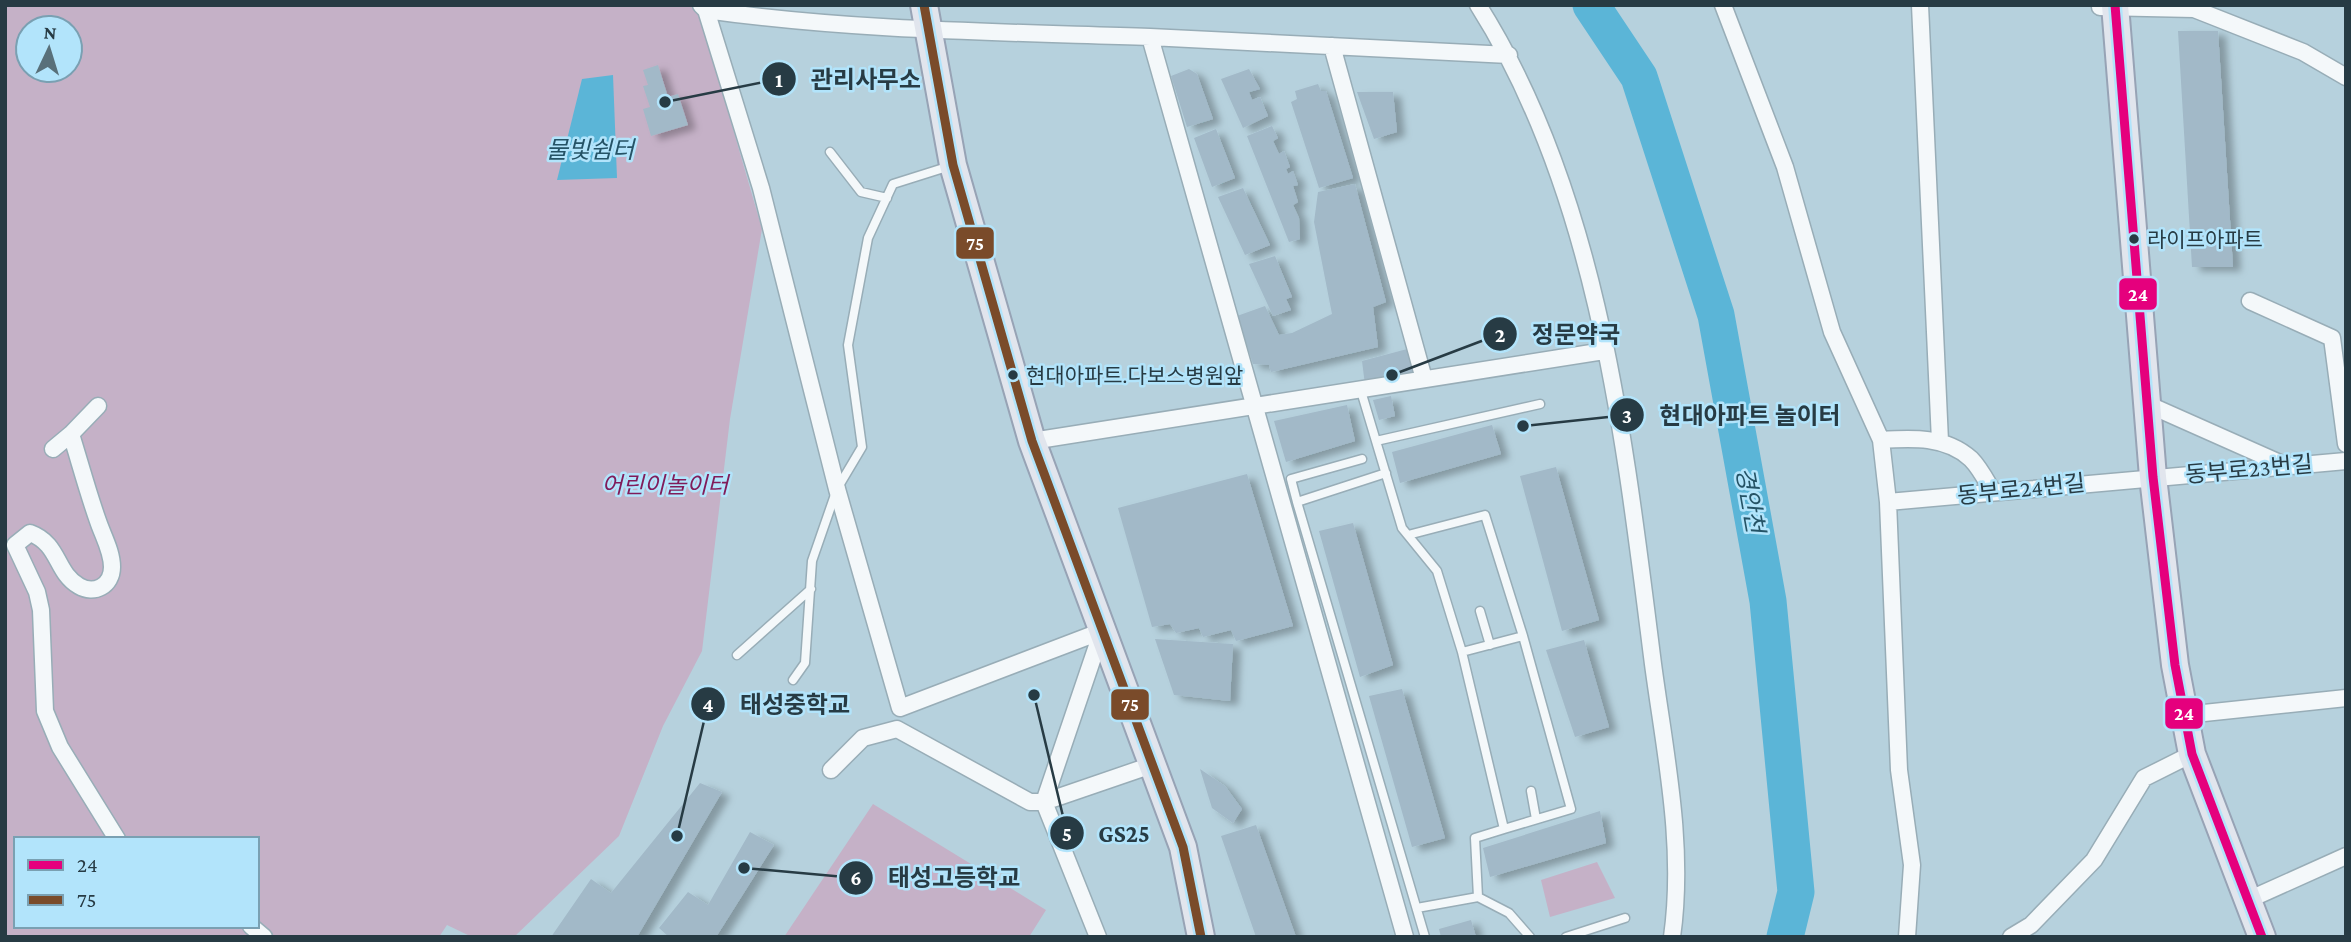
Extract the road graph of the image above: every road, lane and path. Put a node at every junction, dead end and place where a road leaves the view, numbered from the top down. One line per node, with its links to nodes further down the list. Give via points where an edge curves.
1 (769, 5): 8 (street)
2 (925, 5): 9 (main road)
3 (1478, 5): 13 (street)
4 (1723, 5): 28 (street, via 1785,167 1832,332)
5 (1920, 5): 31 (street)
6 (2110, 6): 12 (street, via 2194,9); 24 (main road)
7 (703, 8): 8 (street); 39 (street, via 761,188)
8 (781, 21): 9 (street)
9 (929, 32): 10 (street); 17 (main road)
10 (1150, 37): 11 (street); 26 (street)
11 (1332, 46): 13 (street); 21 (street)
12 (2303, 52): 14 (street); 15 (street)
13 (1509, 55): 20 (street, via 1579,230)
14 (2346, 77)
15 (2346, 89)
16 (830, 152): 18 (lane, via 861,192)
17 (953, 165): 18 (lane, via 893,184); 29 (main road)
18 (887, 198): 39 (lane, via 868,238 848,345 862,447)
19 (2250, 301): 32 (street, via 2332,338)
20 (1604, 351): 21 (street); 73 (street, via 1628,466 1676,820)
21 (1424, 379): 22 (street)
22 (1361, 391): 26 (street); 30 (lane)
23 (1540, 404): 30 (lane)
24 (2147, 404): 36 (street); 38 (main road)
25 (98, 405): 27 (street)
26 (1252, 406): 29 (street); 69 (street)
27 (71, 434): 33 (street); 61 (street, via 113,568 108,582 89,590 73,582 48,543 30,533 15,545 41,610 46,711 60,747)
28 (1881, 440): 31 (street); 42 (street)
29 (1032, 441): 46 (main road)
30 (1376, 441): 37 (lane)
31 (1940, 441): 40 (street, via 1971,459)
32 (2346, 444)
33 (53, 450)
34 (1362, 459): 41 (lane, via 1291,479)
35 (2346, 461): 36 (street, 동부로23번길)
36 (2285, 466): 38 (street, 동부로23번길)
37 (1386, 473): 41 (lane); 43 (lane)
38 (2153, 477): 40 (street, 동부로24번길); 53 (main road)
39 (837, 489): 44 (lane, via 813,561); 46 (street, via 900,708)
40 (1993, 492): 42 (street, 동부로24번길)
41 (1297, 502): 65 (lane)
42 (1888, 502): 74 (street, via 1899,770 1912,865)
43 (1408, 535): 47 (lane, via 1485,515); 49 (lane, via 1437,571)
44 (811, 589): 50 (lane); 51 (lane, via 804,663)
45 (1480, 611): 48 (lane)
46 (1102, 631): 55 (main road); 58 (street)
47 (1523, 636): 48 (lane); 59 (lane, via 1570,809)
48 (1490, 645): 49 (lane)
49 (1462, 652): 60 (lane)
50 (737, 654)
51 (793, 680)
52 (2346, 698): 53 (street)
53 (2185, 715): 54 (main road)
54 (2192, 754): 64 (main road); 75 (street, via 2144,778 2094,860 2031,925)
55 (1152, 765): 58 (street); 68 (main road, via 1183,847)
56 (831, 770): 58 (street, via 863,738 897,729 1030,802)
57 (1531, 791): 59 (lane)
58 (1044, 802): 67 (street)
59 (1536, 819): 60 (lane)
60 (1504, 829): 63 (lane, via 1475,838)
61 (116, 837)
62 (2346, 856): 64 (street)
63 (1478, 897): 65 (lane); 71 (lane, via 1509,913)
64 (2248, 900): 76 (main road)
65 (1417, 908): 70 (lane)
66 (1625, 918): 72 (lane)
67 (1098, 937)
68 (1201, 937)
69 (1405, 937)
70 (1425, 937)
71 (1530, 937)
72 (1566, 937)
73 (1672, 937)
74 (1907, 937)
75 (2011, 937)
76 (2262, 937)

